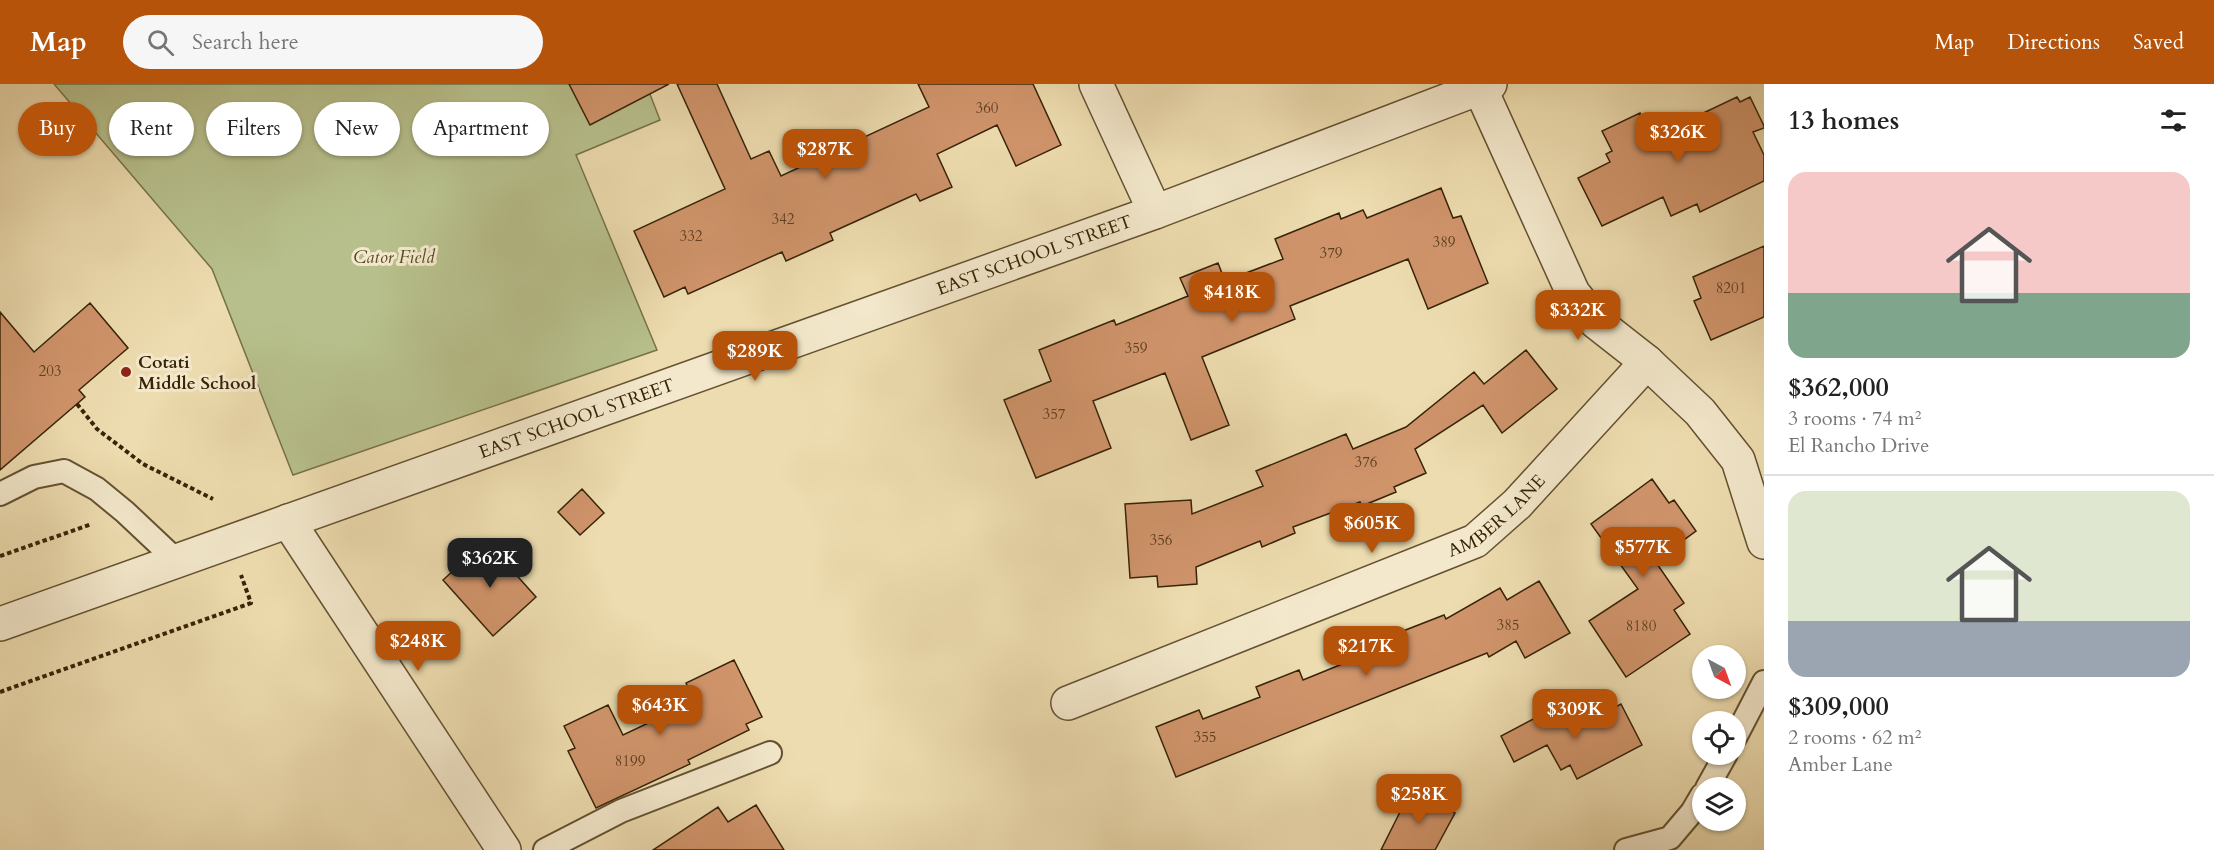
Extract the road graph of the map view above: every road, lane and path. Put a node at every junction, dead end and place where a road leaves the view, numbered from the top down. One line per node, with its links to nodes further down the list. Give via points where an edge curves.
1 (1096, 84): 3 (street)
2 (1485, 86): 3 (street, EAST SCHOOL STREET); 4 (street, via 1573,293 1596,322)
3 (1155, 212): 9 (street, EAST SCHOOL STREET)
4 (1647, 362): 10 (street, via 1700,412 1738,460); 17 (street, AMBER LANE, via 1517,504 1475,541)
5 (77, 404): 7 (path, via 97,429 142,464)
6 (0, 494): 12 (lane, via 34,477 64,471 97,489)
7 (213, 499)
8 (100, 521): 11 (path)
9 (288, 521): 12 (street, EAST SCHOOL STREET); 21 (street)
10 (1764, 542)
11 (0, 556)
12 (177, 561): 14 (street, EAST SCHOOL STREET)
13 (241, 575): 16 (path, via 251,603)
14 (0, 624)
15 (1764, 682): 18 (lane)
16 (0, 692)
17 (1068, 703)
18 (1746, 717)
19 (770, 753): 22 (lane, via 621,811)
20 (1692, 812): 23 (lane, via 1670,838)
21 (504, 850)
22 (545, 850)
23 (1626, 850)

